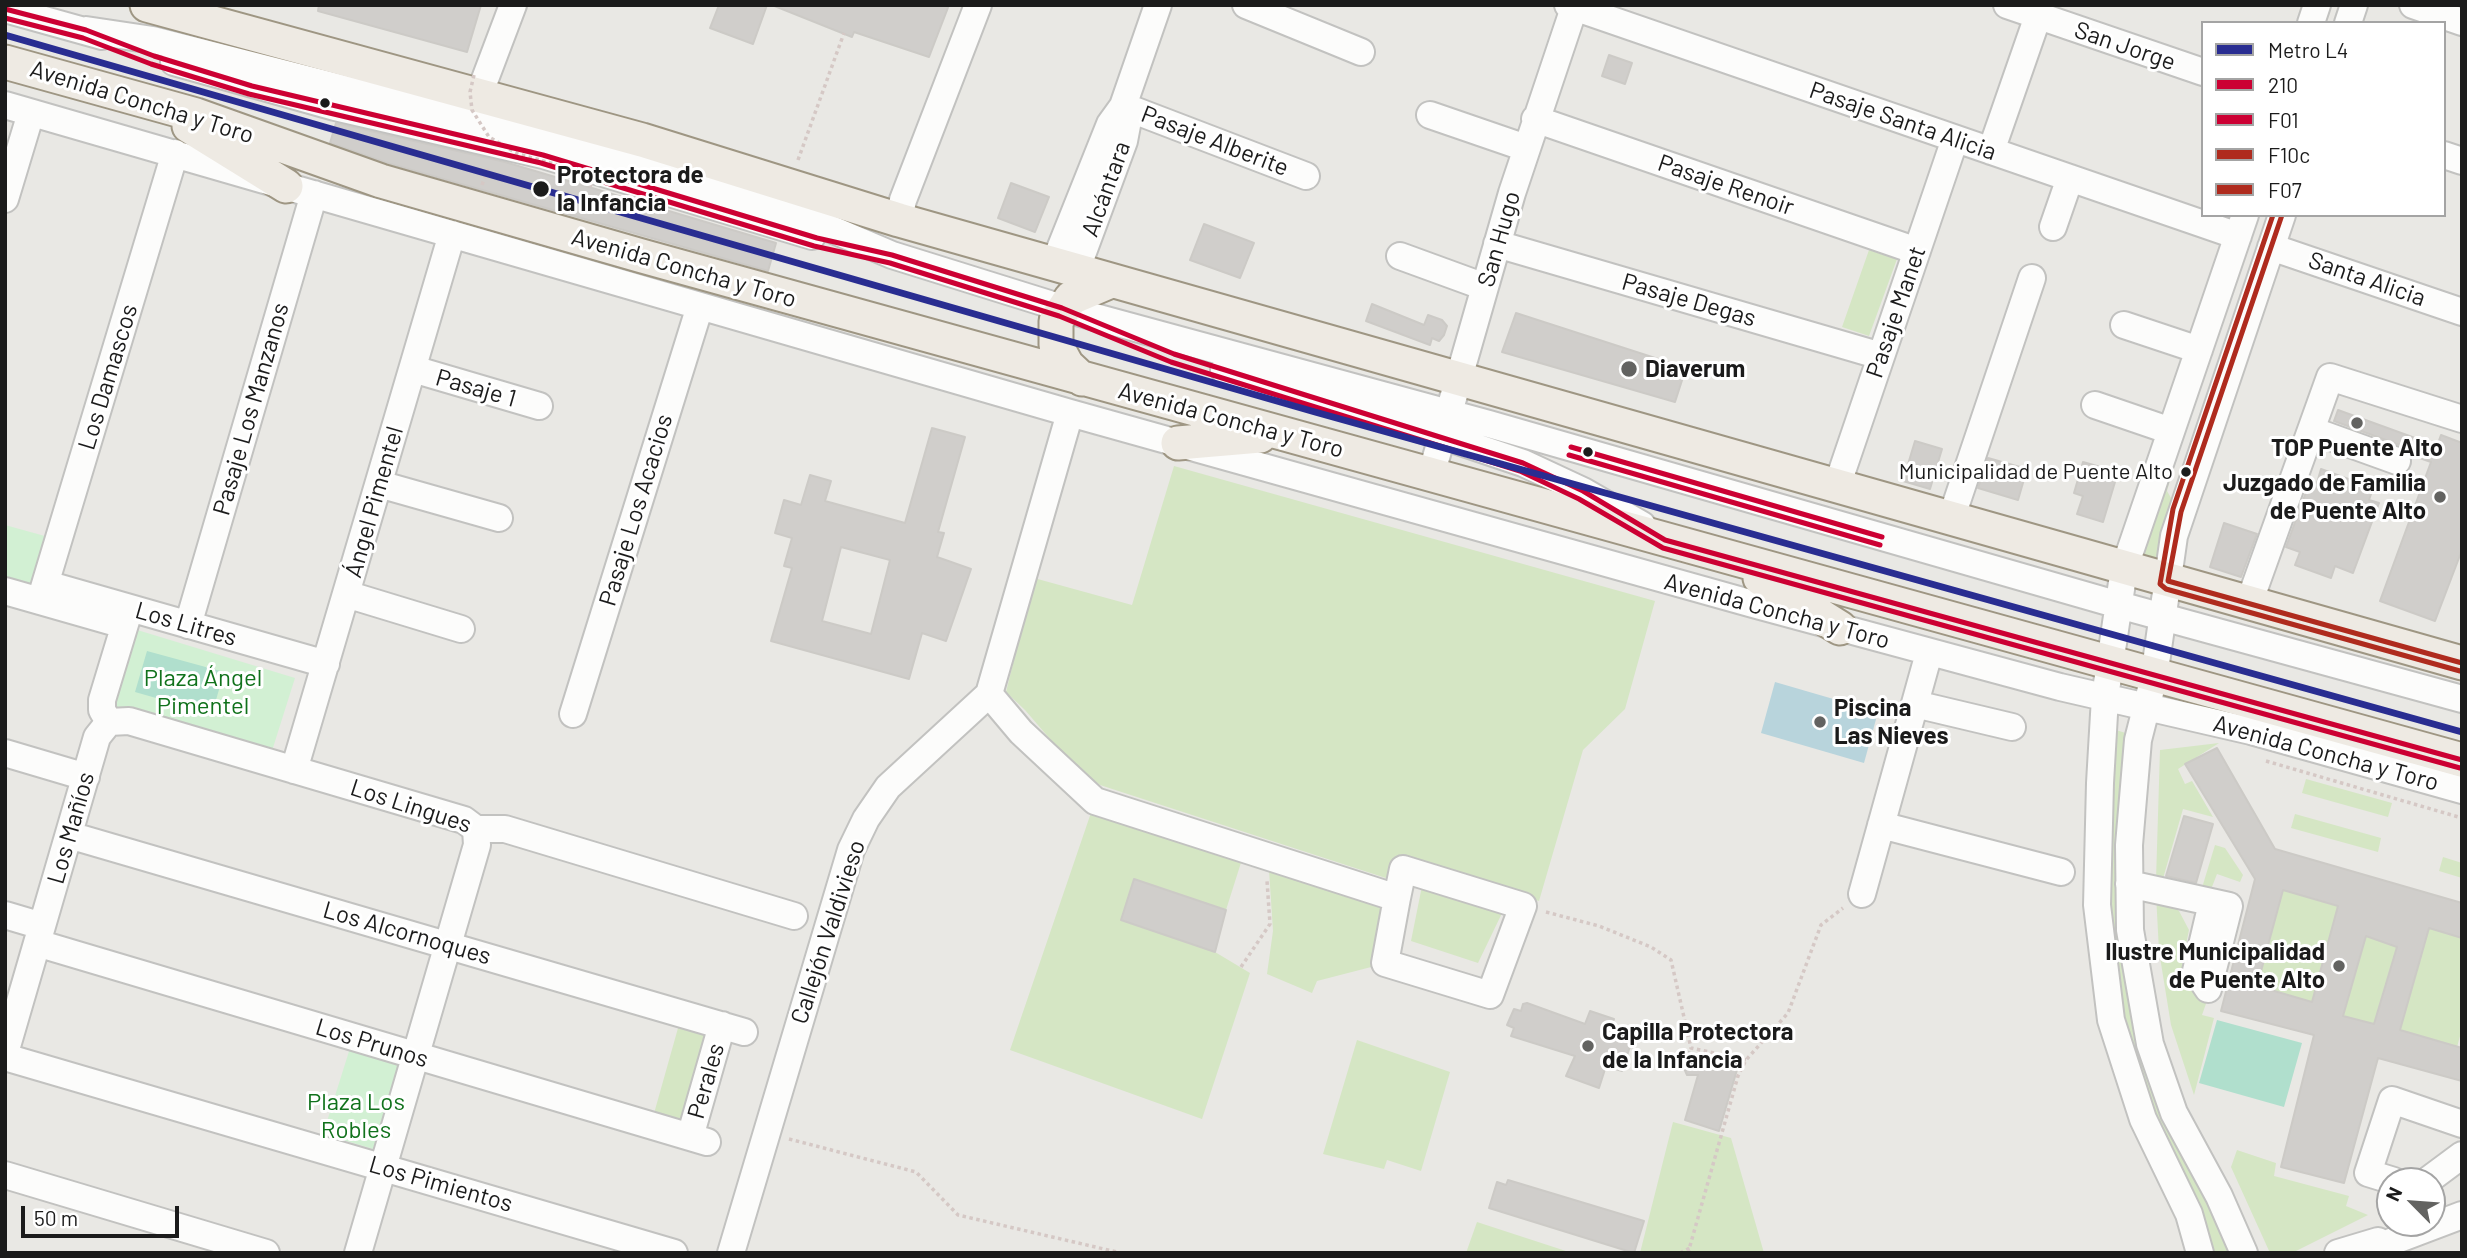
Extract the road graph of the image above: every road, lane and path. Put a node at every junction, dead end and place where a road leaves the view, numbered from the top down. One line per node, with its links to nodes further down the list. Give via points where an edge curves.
1 (147, 5): 17 (main road)
2 (513, 5): 17 (street)
3 (963, 5): 38 (street, via 887,193)
4 (978, 5): 38 (street, via 908,188)
5 (1158, 5): 19 (street, Alcántara)
6 (1246, 5): 14 (street)
7 (2007, 5): 11 (street, San Jorge)
8 (2413, 5): 12 (street)
9 (1572, 6): 22 (street, San Hugo); 23 (street, Pasaje Santa Alicia)
10 (5, 9): 51 (street, via 596,145 749,194 892,255)
11 (2038, 16): 16 (street, San Jorge); 25 (street)
12 (2462, 22)
13 (844, 33): 31 (path)
14 (1361, 52)
15 (5, 62): 18 (main road, Avenida Concha y Toro)
16 (2201, 71)
17 (476, 85): 31 (main road); 33 (path, bridge, via 470,92 472,110 489,137 518,154 594,175)
18 (148, 101): 32 (main road); 57 (main road, Avenida Concha y Toro, via 418,192)
19 (1124, 106): 29 (street, Pasaje Alberite); 46 (street, Alcántara, via 1128,120 1124,141)
20 (18, 109): 26 (street, Avenida Concha y Toro); 34 (street)
21 (1430, 115): 24 (street)
22 (1535, 119): 24 (street, San Hugo); 44 (street, Pasaje Renoir)
23 (1955, 139): 25 (street, Pasaje Santa Alicia); 44 (street, Pasaje Manet)
24 (1526, 148): 42 (street, San Hugo)
25 (1991, 151): 30 (street, Pasaje Santa Alicia)
26 (175, 153): 32 (street, Avenida Concha y Toro); 82 (street, Los Damascos)
27 (489, 166): 28 (path)
28 (486, 176)
29 (1306, 176)
30 (2070, 178): 35 (street, Pasaje Santa Alicia); 40 (street)
31 (789, 185): 38 (main road)
32 (300, 190): 41 (street, Avenida Concha y Toro); 88 (street, Pasaje Los Manzanos)
33 (589, 190)
34 (5, 199)
35 (2201, 215)
36 (2209, 217): 39 (street, Pasaje Santa Alicia)
37 (2281, 217): 43 (street)
38 (890, 218): 46 (main road)
39 (2241, 226): 54 (street)
40 (2053, 227)
41 (452, 234): 50 (street, Avenida Concha y Toro); 56 (street, Ángel Pimentel)
42 (1497, 244): 49 (street, San Hugo); 55 (street, Pasaje Degas)
43 (2272, 247): 52 (street, Santa Alicia); 65 (street)
44 (1917, 251): 55 (street, Pasaje Manet)
45 (1400, 256): 49 (street)
46 (1065, 268): 48 (main road)
47 (2032, 278): 75 (street)
48 (1111, 281): 51 (main road, via 1083,291); 58 (main road)
49 (1485, 287): 58 (street, San Hugo)
50 (700, 306): 61 (street, Avenida Concha y Toro); 100 (street, Pasaje Los Acacios)
51 (1062, 308): 57 (main road, via 1054,334 1056,345); 64 (street, via 1174,354)
52 (2462, 312)
53 (2124, 325): 54 (street)
54 (2199, 351): 63 (street)
55 (1881, 356): 72 (street, Pasaje Manet)
56 (412, 369): 60 (street, Pasaje 1); 71 (street, Ángel Pimentel)
57 (1082, 379): 67 (main road, Avenida Concha y Toro)
58 (1459, 379): 64 (street, San Hugo); 72 (main road)
59 (2095, 405): 63 (street)
60 (540, 406)
61 (1070, 413): 68 (street, Avenida Concha y Toro); 96 (street)
62 (2462, 419): 66 (street, via 2330,377)
63 (2174, 422): 65 (street); 79 (street)
64 (1446, 424): 70 (street, San Hugo); 76 (street, via 1594,497); 78 (street)
65 (2211, 424): 80 (street, via 2178,524)
66 (2311, 430): 69 (street); 84 (street)
67 (1283, 434): 68 (main road); 70 (main road, Avenida Concha y Toro)
68 (1178, 443): 89 (street, Avenida Concha y Toro)
69 (2398, 461)
70 (1431, 475): 76 (main road, Avenida Concha y Toro)
71 (379, 484): 74 (street); 83 (street, Ángel Pimentel)
72 (1838, 486): 73 (main road)
73 (1870, 496): 75 (main road); 78 (street)
74 (499, 518)
75 (1951, 519): 79 (main road)
76 (1665, 540): 77 (main road, Avenida Concha y Toro)
77 (1728, 558): 89 (main road); 94 (main road, Avenida Concha y Toro)
78 (1989, 569): 85 (street)
79 (2124, 569): 80 (main road); 85 (street)
80 (2168, 581): 84 (main road); 87 (street)
81 (5, 591): 82 (street, Los Litres)
82 (43, 592): 86 (street, Los Litres)
83 (346, 594): 90 (street); 93 (street, Ángel Pimentel)
84 (2249, 603): 92 (main road)
85 (2119, 605): 87 (street); 94 (street)
86 (127, 617): 88 (street, Los Litres); 101 (street, via 102,700)
87 (2164, 618): 95 (street); 98 (street)
88 (188, 625): 93 (street, Los Litres)
89 (1840, 628): 91 (street, Avenida Concha y Toro)
90 (461, 629)
91 (1929, 653): 97 (street, Avenida Concha y Toro); 99 (street)
92 (2462, 663)
93 (326, 664): 105 (street, Ángel Pimentel)
94 (2110, 664): 95 (main road, Avenida Concha y Toro); 97 (street)
95 (2151, 691): 97 (street, Avenida Concha y Toro); 104 (main road, Avenida Concha y Toro); 107 (street, Avenida Concha y Toro, via 2250,731); 113 (street, via 2133,785)
96 (989, 694): 111 (street, via 1021,732 1095,802); 128 (street, Callejón Valdivieso, via 888,787 866,819 851,850)
97 (2105, 697): 144 (street, via 2097,905 2111,1020 2143,1119 2189,1214)
98 (2462, 699)
99 (1915, 704): 102 (street); 108 (street)
100 (573, 714)
101 (109, 722): 105 (street, Los Lingues, via 122,719); 106 (street, Los Mañíos, via 100,731)
102 (2012, 727)
103 (5, 753): 106 (street)
104 (2462, 760)
105 (295, 770): 109 (street, Los Lingues, via 464,820)
106 (86, 777): 110 (street, Los Mañíos)
107 (2462, 790)
108 (1881, 825): 112 (street); 114 (street)
109 (476, 830): 119 (street, Los Lingues, via 505,829); 121 (street, via 477,845)
110 (69, 835): 120 (street, Los Mañíos); 121 (street, Los Alcornoques)
111 (1265, 855): 115 (street); 122 (path, via 1270,924)
112 (2061, 872)
113 (2129, 884): 116 (street); 145 (street, via 2136,976 2157,1067 2185,1136)
114 (1863, 894): 126 (path, via 1821,925 1788,1013)
115 (1397, 898): 117 (street, via 1403,869); 117 (street, via 1385,963 1490,995)
116 (2212, 903)
117 (1524, 906): 126 (path, via 1599,926 1671,960 1691,1048)
118 (5, 915): 120 (street, Los Prunos)
119 (794, 916)
120 (40, 935): 124 (street, Los Mañíos); 125 (street, Los Prunos)
121 (448, 945): 123 (street, Los Alcornoques); 125 (street)
122 (1241, 967)
123 (733, 1028): 129 (street, Perales)
124 (5, 1055): 131 (street, Los Pimientos)
125 (415, 1056): 129 (street, Los Prunos); 131 (street)
126 (1746, 1060): 137 (path)
127 (2462, 1124): 134 (street, via 2392,1100 2368,1173)
128 (766, 1133): 141 (street, Callejón Valdivieso); 142 (path, via 916,1172 958,1215)
129 (699, 1140)
130 (2462, 1156): 132 (street)
131 (383, 1167): 138 (street, Los Pimientos); 140 (street)
132 (2446, 1167)
133 (5, 1175): 139 (street)
134 (2376, 1175)
135 (2462, 1215): 136 (street)
136 (2397, 1238): 146 (street); 147 (street)
137 (1689, 1250): 143 (path)
138 (660, 1251)
139 (266, 1253)
140 (358, 1253)
141 (731, 1253)
142 (1121, 1253)
143 (1680, 1253)
144 (2200, 1253)
145 (2244, 1253)
146 (2338, 1253)
147 (2362, 1253)

